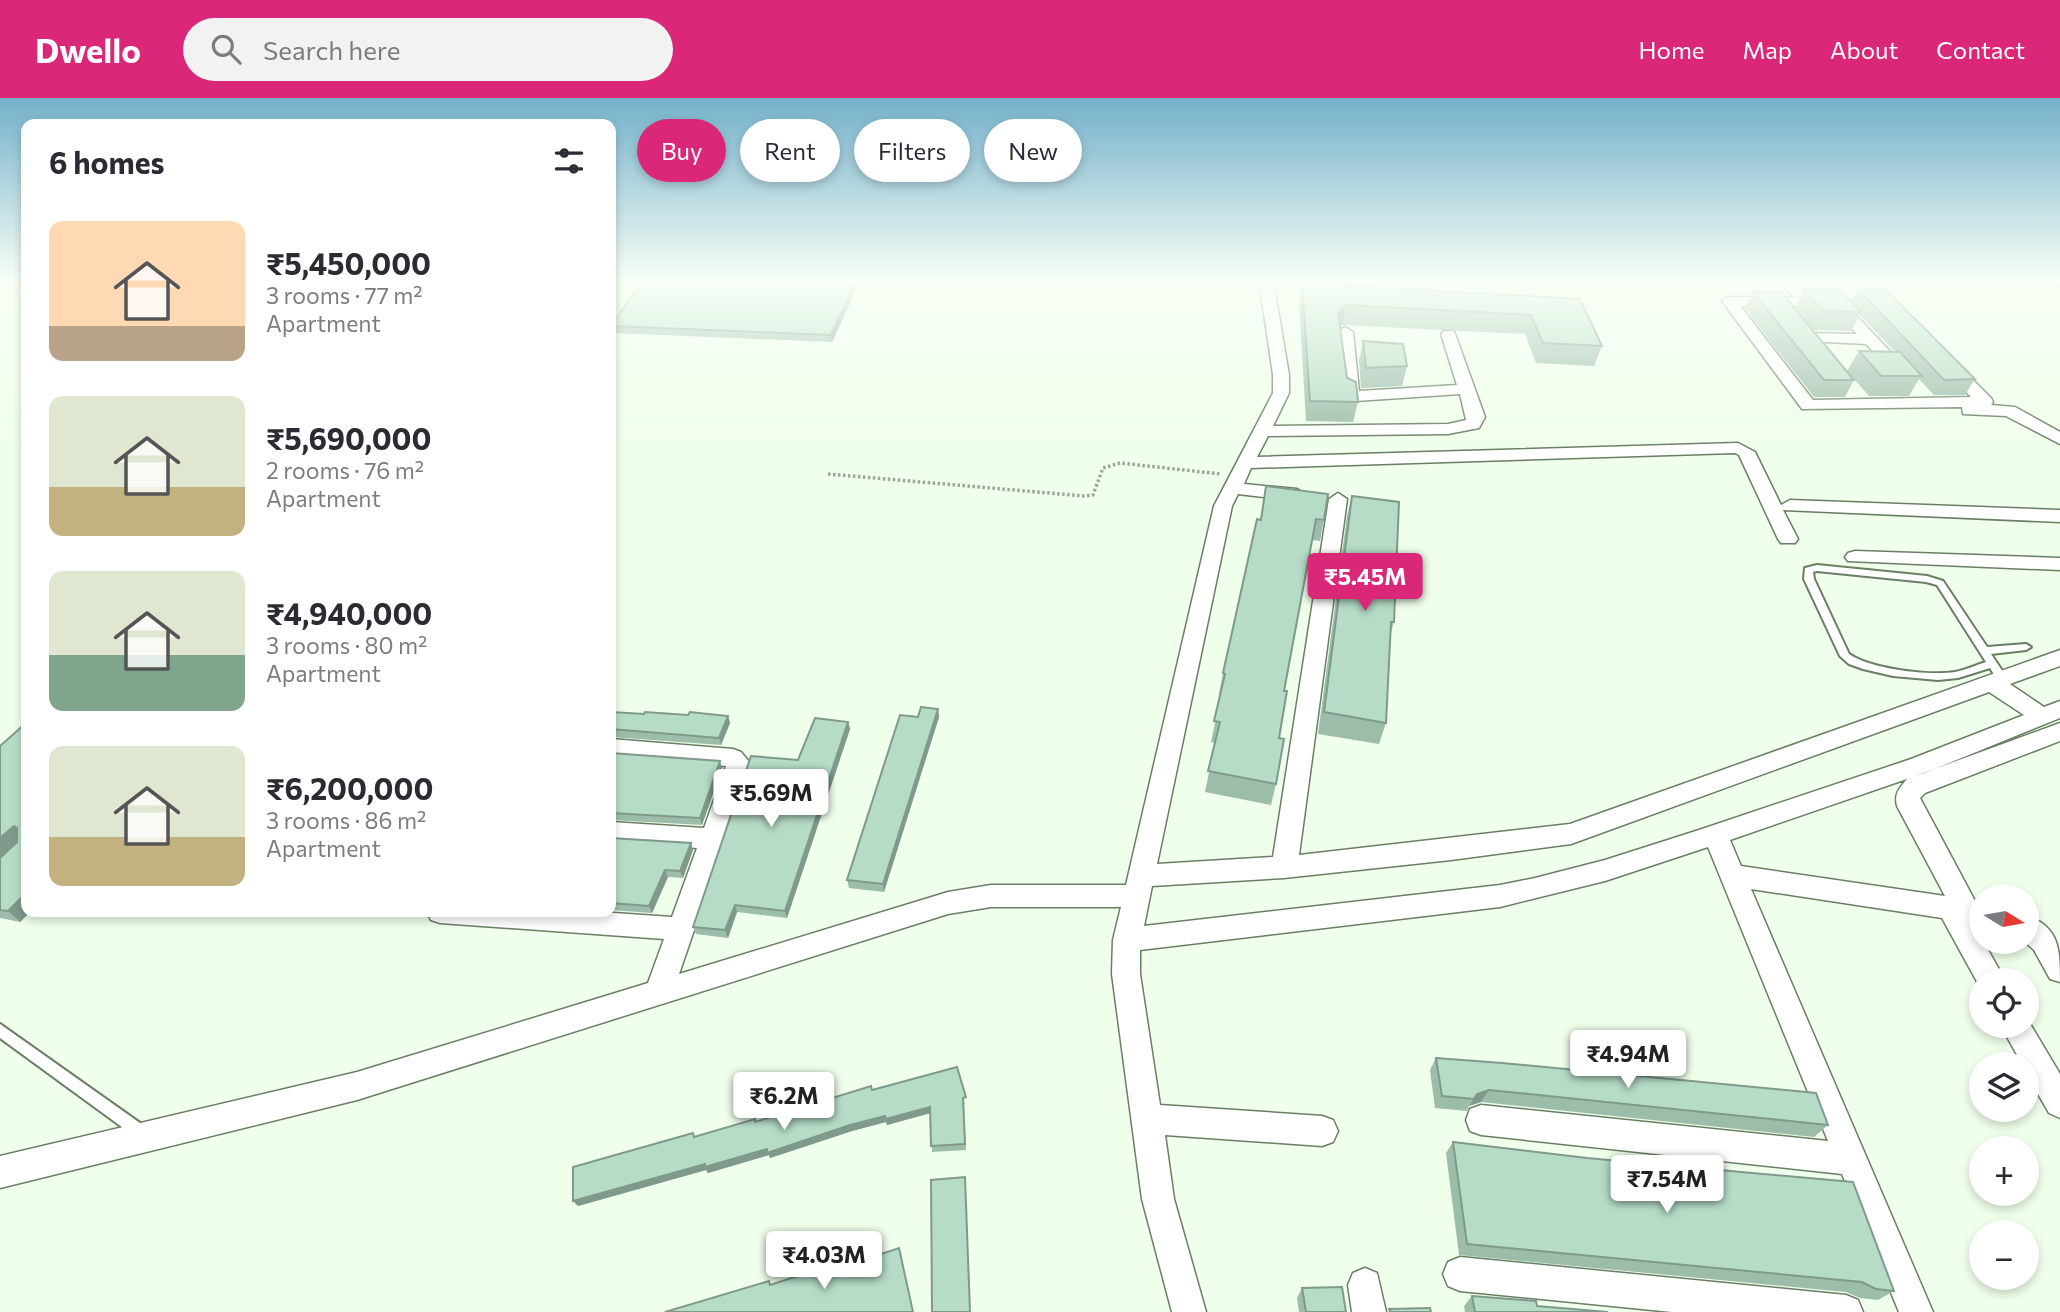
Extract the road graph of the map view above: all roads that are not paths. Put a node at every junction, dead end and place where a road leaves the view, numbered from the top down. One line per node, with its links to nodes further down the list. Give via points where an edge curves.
1 (1274, 337): 16 (street, via 1281,393)
2 (1345, 337): 12 (street, via 1351,394 1370,397)
3 (1450, 337): 12 (street)
4 (1756, 337): 14 (street, via 1808,405)
5 (1809, 337): 10 (street)
6 (1855, 337): 8 (street)
7 (1869, 337): 8 (street)
8 (1871, 339): 13 (street)
9 (1938, 353): 13 (street, via 1985,402)
10 (1826, 356)
11 (1849, 385): 14 (street)
12 (1466, 389): 16 (street, via 1476,417 1465,427)
13 (1931, 406): 14 (street); 17 (street, via 2009,411)
14 (1866, 407): 15 (street)
15 (1820, 409)
16 (1262, 431): 18 (street)
17 (2060, 439)
18 (1239, 476): 21 (street, via 1738,449 1746,452); 33 (street, via 1332,498); 35 (street, via 1223,506 1214,540)
19 (1790, 506): 20 (street)
20 (2060, 516)
21 (1788, 538)
22 (1855, 557): 23 (street)
23 (2060, 564)
24 (2026, 647): 25 (lane)
25 (1985, 651): 27 (lane); 27 (lane, via 1940,583 1808,570 1851,663 1864,668)
26 (2060, 658): 27 (street)
27 (1996, 678): 28 (street); 33 (street, via 1571,834)
28 (2048, 716): 31 (street); 36 (street, via 1916,786 1907,796)
29 (616, 748): 32 (street, via 738,760)
30 (616, 832): 32 (street)
31 (1716, 836): 34 (street); 40 (street, via 1546,888)
32 (712, 839): 38 (street)
33 (1284, 867): 35 (street)
34 (1732, 875): 36 (street); 51 (street)
35 (1138, 886): 40 (street); 43 (street, via 959,901)
36 (1966, 910): 41 (street)
37 (511, 917): 38 (street)
38 (680, 929): 43 (street)
39 (2039, 938): 42 (street)
40 (1127, 940): 47 (street, via 1126,974)
41 (1987, 968)
42 (2060, 970)
43 (658, 994): 50 (street, via 357,1086)
44 (0, 1030): 50 (lane)
45 (2024, 1038): 46 (street)
46 (2060, 1103)
47 (1147, 1119): 49 (street); 54 (street, via 1158,1199)
48 (1481, 1120): 51 (street)
49 (1322, 1131)
50 (147, 1136): 52 (street)
51 (1852, 1159): 56 (street)
52 (0, 1172)
53 (1460, 1274): 55 (street)
54 (1189, 1312)
55 (1846, 1312)
56 (1916, 1312)

